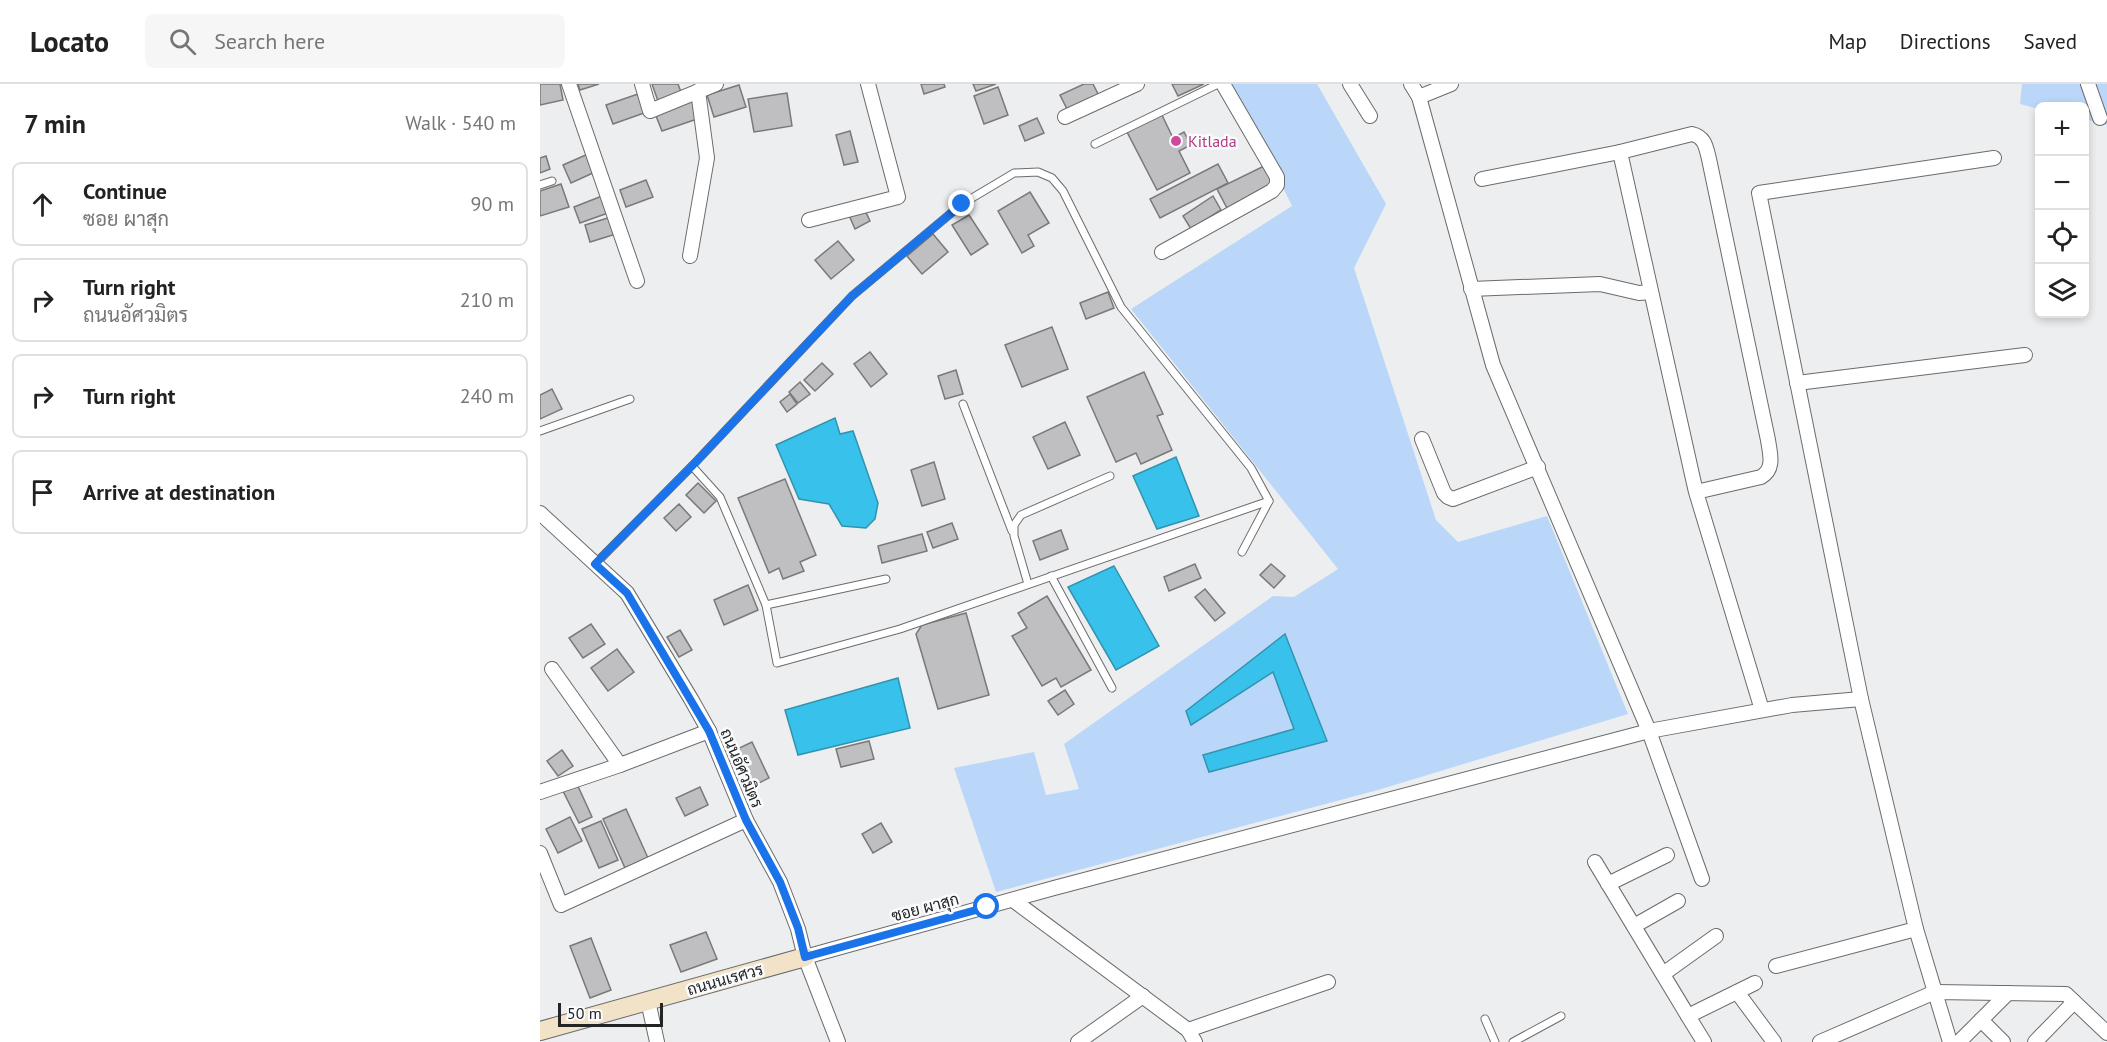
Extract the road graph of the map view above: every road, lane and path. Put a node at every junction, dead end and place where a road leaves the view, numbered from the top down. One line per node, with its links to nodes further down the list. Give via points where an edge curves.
1 (569, 84): 26 (street)
2 (642, 84): 12 (street, via 650,111)
3 (716, 84): 12 (street)
4 (868, 84): 23 (street, via 898,197)
5 (1137, 84): 15 (street)
6 (1218, 84): 17 (lane)
7 (1223, 84): 24 (street, via 1277,177 1277,185)
8 (1350, 84): 14 (street)
9 (1411, 84): 13 (street)
10 (1451, 84): 13 (street)
11 (2088, 84): 16 (street)
12 (698, 91): 25 (street, via 707,158)
13 (1419, 97): 27 (street)
14 (1370, 116)
15 (1065, 117)
16 (2100, 118)
17 (1095, 144)
18 (1620, 152): 20 (street); 28 (street); 38 (street, via 1692,134 1703,140 1709,159 1771,466 1761,477)
19 (1994, 158): 30 (street, via 1759,192)
20 (1482, 179)
21 (552, 181): 22 (lane)
22 (540, 185)
23 (809, 220)
24 (1162, 252)
25 (690, 256)
26 (637, 281)
27 (1471, 289): 28 (street, via 1600,284); 36 (street, via 1493,365)
28 (1650, 292): 38 (street)
29 (2025, 355): 30 (street)
30 (1797, 383): 50 (street)
31 (630, 399): 33 (lane)
32 (963, 404): 41 (lane)
33 (540, 431)
34 (1422, 439): 36 (street, via 1448,498)
35 (692, 466): 39 (lane, via 852,296 962,204 1014,173 1038,172 1052,178 1063,191 1121,307 1251,468); 43 (lane); 47 (lane, via 720,497)
36 (1538, 467): 53 (street)
37 (1110, 476): 41 (lane, via 1021,515 1014,525)
38 (1696, 492): 51 (street)
39 (1269, 501): 42 (lane); 44 (lane)
40 (540, 513): 43 (street, ถนนอัศวมิตร)
41 (1014, 536): 46 (lane)
42 (1242, 552)
43 (595, 564): 52 (street, ถนนอัศวมิตร, via 627,593)
44 (1051, 576): 46 (lane); 49 (lane)
45 (886, 579): 47 (lane)
46 (1028, 584): 47 (lane, via 900,629 777,663)
47 (766, 605)
48 (552, 669): 54 (street)
49 (1112, 688)
50 (1862, 699): 51 (street, ซอย ผาสุก); 65 (street)
51 (1762, 710): 53 (street, ซอย ผาสุก)
52 (709, 731): 54 (street); 56 (street, ถนนอัศวมิตร)
53 (1649, 731): 60 (street); 62 (street, ซอย ผาสุก)
54 (620, 765): 55 (street)
55 (540, 792)
56 (746, 820): 57 (street, via 561,905); 67 (street, ถนนอัศวมิตร, via 780,882)
57 (540, 853)
58 (1667, 855): 61 (street)
59 (1595, 862): 61 (street)
60 (1702, 879)
61 (1608, 884): 64 (street)
62 (1013, 900): 67 (street, ซอย ผาสุก); 75 (street)
63 (1678, 901): 64 (street)
64 (1634, 926): 69 (street)
65 (1916, 929): 68 (street); 73 (street)
66 (1716, 936): 69 (street)
67 (805, 957): 76 (street, ถนนนเรศวร); 86 (street, ถนนอัศวมิตร)
68 (1776, 966)
69 (1663, 974): 79 (street)
70 (1328, 982): 84 (street)
71 (1755, 983): 72 (street)
72 (1737, 992): 79 (street); 91 (street)
73 (1935, 992): 74 (street); 92 (street); 93 (street)
74 (2008, 993): 77 (street, via 2066,994); 81 (street)
75 (1143, 996): 84 (street); 87 (street)
76 (648, 1000): 82 (street, ถนนนเรศวร); 85 (street)
77 (2074, 1002): 83 (street); 96 (street)
78 (1561, 1016): 89 (lane)
79 (1688, 1016): 90 (street)
80 (1485, 1019): 88 (lane)
81 (1981, 1020): 94 (street); 95 (street)
82 (540, 1031)
83 (2107, 1033)
84 (1191, 1036)
85 (657, 1042)
86 (838, 1042)
87 (1078, 1042)
88 (1495, 1042)
89 (1513, 1042)
90 (1704, 1042)
91 (1774, 1042)
92 (1820, 1042)
93 (1950, 1042)
94 (1959, 1042)
95 (2003, 1042)
96 (2035, 1042)

